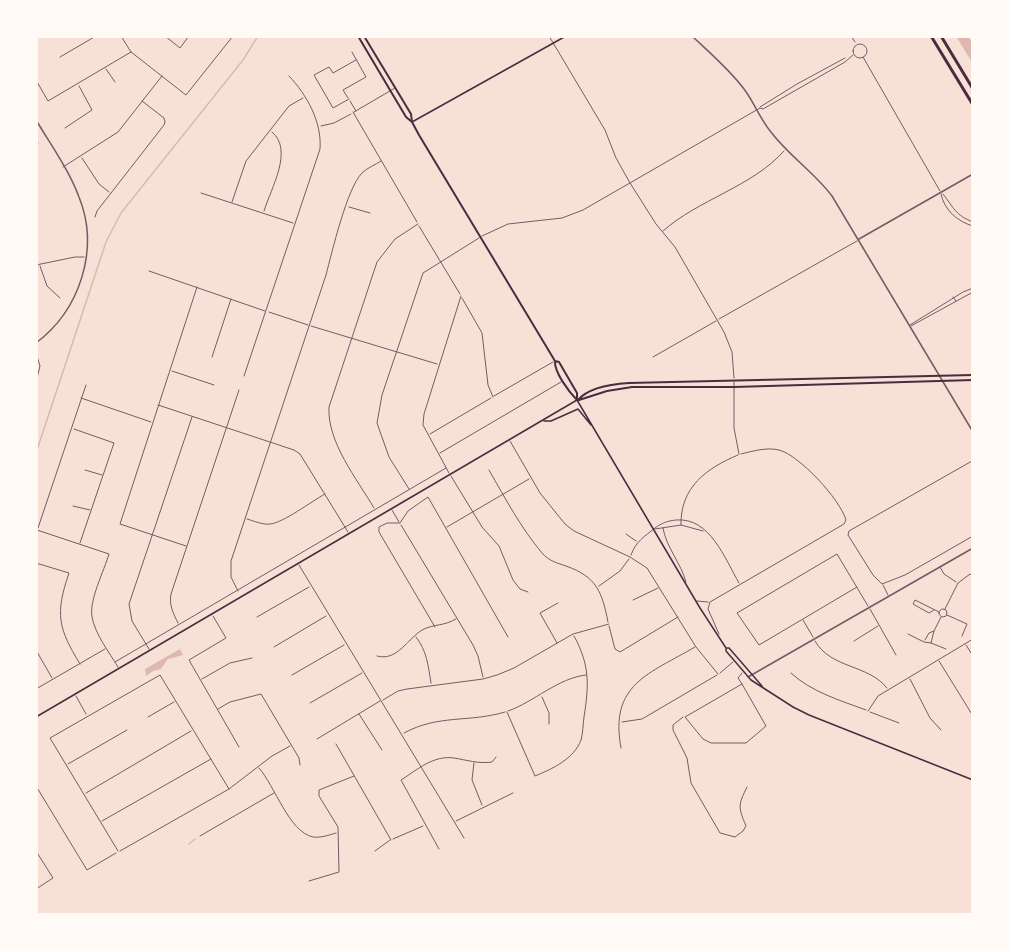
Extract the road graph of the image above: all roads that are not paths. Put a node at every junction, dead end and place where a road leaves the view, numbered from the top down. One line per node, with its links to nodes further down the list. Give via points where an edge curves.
1 (96, 36): 19 (street)
2 (122, 36): 16 (street)
3 (165, 36): 4 (street, via 180,48)
4 (189, 36)
5 (233, 36): 24 (street, via 186,95)
6 (357, 36): 31 (main road)
7 (364, 36): 29 (main road)
8 (549, 36): 14 (street)
9 (566, 36): 14 (main road)
10 (692, 36): 36 (street, via 730,73)
11 (851, 36): 15 (street)
12 (931, 36): 35 (highway)
13 (942, 36): 30 (highway)
14 (553, 43): 40 (main road); 49 (street, via 605,130)
15 (856, 44): 18 (street); 20 (street, via 866,46)
16 (131, 52): 23 (street); 24 (street)
17 (352, 52): 22 (street)
18 (853, 55): 20 (street); 21 (street)
19 (60, 57)
20 (864, 57): 50 (street)
21 (847, 59): 36 (street); 36 (street)
22 (356, 60): 33 (street, via 366,77 344,90); 33 (street, via 333,73 329,67 314,75 333,108)
23 (105, 68): 27 (street); 28 (street)
24 (162, 76): 34 (street)
25 (289, 76): 32 (street)
26 (36, 80): 28 (street, via 48,101)
27 (115, 82)
28 (78, 84): 42 (street, via 92,110)
29 (395, 88): 31 (street); 40 (main road)
30 (973, 89)
31 (390, 90): 37 (street); 40 (main road)
32 (305, 97): 41 (street); 43 (street, via 290,106)
33 (349, 99): 37 (street)
34 (142, 101): 45 (street, via 118,132); 52 (street, via 165,122)
35 (973, 105)
36 (758, 109): 44 (street); 49 (street)
37 (356, 111): 38 (street)
38 (353, 112): 41 (street); 46 (street)
39 (36, 120): 47 (street)
40 (412, 122): 65 (main road)
41 (320, 126): 61 (street, via 320,149)
42 (65, 129)
43 (270, 131): 53 (street, via 246,161); 56 (street, via 280,141 282,156)
44 (786, 149): 64 (street, via 764,169); 66 (street, via 823,184)
45 (81, 156): 47 (street); 52 (street, via 99,184)
46 (381, 161): 54 (street, via 362,172); 62 (street)
47 (63, 167): 67 (street, via 84,209)
48 (973, 174): 50 (street)
49 (630, 183): 64 (street); 65 (street, via 573,215 508,224)
50 (941, 192): 55 (street); 58 (street); 66 (street)
51 (201, 193): 53 (street)
52 (111, 194): 59 (street)
53 (232, 202): 56 (street)
54 (347, 206): 57 (street); 82 (street)
55 (954, 211): 58 (street); 60 (street)
56 (263, 213): 61 (street)
57 (369, 213)
58 (951, 214): 63 (street)
59 (95, 217)
60 (973, 222)
61 (295, 224): 80 (street)
62 (418, 224): 68 (street); 84 (street, via 395,239 377,262)
63 (973, 226)
64 (661, 232): 81 (street, via 675,247)
65 (481, 237): 68 (street); 90 (main road)
66 (859, 240): 81 (street); 83 (street)
67 (86, 257): 69 (street); 85 (street, via 75,298 60,320)
68 (441, 261): 75 (street); 86 (street, via 420,278)
69 (39, 264): 70 (street); 77 (street, via 47,286)
70 (36, 265)
71 (149, 271): 72 (street)
72 (197, 287): 78 (street); 92 (street)
73 (973, 288): 76 (street)
74 (973, 292): 79 (street)
75 (461, 296): 91 (street); 109 (street, via 483,333 488,385)
76 (953, 297): 79 (street); 83 (street)
77 (60, 298)
78 (231, 299): 80 (street); 88 (street)
79 (956, 301): 83 (street)
80 (266, 311): 82 (street); 94 (street)
81 (717, 320): 89 (street); 97 (street, via 732,352)
82 (309, 325): 84 (street); 122 (street)
83 (909, 326): 95 (street)
84 (351, 338): 86 (street); 137 (street, via 330,399 329,425)
85 (36, 343)
86 (397, 352): 91 (street); 132 (street, via 376,423 389,458)
87 (36, 353): 101 (street, via 40,366)
88 (212, 357)
89 (653, 357)
90 (555, 361): 99 (main road); 109 (street); 111 (main road, via 574,387)
91 (439, 365): 120 (street, via 424,414 423,425)
92 (170, 370): 105 (street); 112 (street)
93 (973, 375): 95 (main road)
94 (244, 376)
95 (939, 376): 96 (main road); 100 (street)
96 (867, 378): 97 (main road); 103 (main road)
97 (734, 380): 102 (main road); 107 (street)
98 (973, 380): 100 (main road)
99 (564, 381): 111 (main road); 123 (street)
100 (942, 381): 103 (main road); 119 (street)
101 (36, 382)
102 (629, 382): 106 (main road); 111 (main road, via 598,388)
103 (868, 382): 107 (main road)
104 (86, 385): 110 (street)
105 (214, 386)
106 (630, 387): 107 (main road); 111 (main road)
107 (734, 387): 124 (street, via 734,430)
108 (239, 390): 118 (street)
109 (493, 397): 120 (street)
110 (81, 398): 115 (street); 117 (street)
111 (577, 400): 114 (main road); 116 (main road)
112 (158, 405): 113 (street); 115 (street)
113 (192, 417): 118 (street); 153 (street)
114 (543, 421): 116 (main road, via 551,422 578,409); 121 (main road)
115 (153, 423): 153 (street, via 120,524)
116 (593, 426): 148 (main road)
117 (72, 428): 130 (street, via 114,443); 147 (street)
118 (226, 428): 122 (street); 157 (street)
119 (973, 432)
120 (428, 435): 123 (street)
121 (510, 441): 129 (main road); 131 (street)
122 (269, 442): 133 (street, via 300,454); 140 (street)
123 (438, 454): 126 (street)
124 (739, 454): 141 (street, via 700,476 688,493); 165 (street, via 772,449 786,453 830,492 846,519 844,524)
125 (973, 462): 166 (street, via 849,531 856,550)
126 (446, 468): 129 (street); 132 (street)
127 (85, 470): 130 (street)
128 (489, 470): 134 (street)
129 (450, 475): 136 (main road); 139 (street)
130 (104, 476): 138 (street)
131 (531, 478): 134 (street); 159 (street, via 570,528)
132 (409, 489): 137 (street)
133 (325, 494): 140 (street, via 270,524); 144 (street)
134 (503, 494): 139 (street); 169 (street, via 549,560 586,575)
135 (73, 506): 138 (street)
136 (391, 509): 142 (street); 150 (main road)
137 (375, 510): 144 (street)
138 (92, 511): 156 (street)
139 (473, 512): 145 (street); 173 (street, via 499,546 513,580)
140 (245, 518): 172 (street, via 231,561 231,577)
141 (681, 520): 143 (street); 148 (street, via 665,522); 149 (street)
142 (400, 523): 145 (street, via 408,511 428,497); 191 (street); 196 (street, via 382,524 379,532)
143 (681, 525): 146 (street); 149 (street)
144 (345, 527): 150 (street); 172 (street)
145 (447, 528): 202 (street)
146 (663, 528): 148 (street); 170 (street)
147 (38, 530): 152 (street); 156 (street)
148 (654, 530): 155 (street); 170 (main road)
149 (705, 531): 165 (street)
150 (349, 534): 161 (main road)
151 (626, 534): 155 (street)
152 (36, 535)
153 (151, 535): 157 (street); 211 (street, via 129,604 132,621)
154 (973, 536): 166 (street)
155 (637, 542): 159 (street)
156 (80, 544): 215 (street, via 109,554 91,615)
157 (186, 546): 194 (street, via 170,601)
158 (973, 548): 162 (street)
159 (630, 557): 168 (street, via 647,568); 169 (street, via 621,571)
160 (36, 563): 227 (street, via 69,573 61,597 62,632)
161 (298, 564): 167 (street); 185 (main road)
162 (940, 567): 164 (street); 174 (street)
163 (973, 577): 164 (street, via 970,574)
164 (958, 583): 182 (street)
165 (740, 584): 177 (street)
166 (882, 584): 174 (street)
167 (311, 586): 186 (street); 188 (street)
168 (660, 586): 175 (street); 189 (street)
169 (597, 587): 193 (street)
170 (687, 587): 176 (main road)
171 (857, 587): 181 (street); 192 (street); 192 (street, via 837,554 737,613 759,645)
172 (238, 591): 194 (street)
173 (528, 592)
174 (889, 596): 181 (street)
175 (633, 600)
176 (695, 600): 177 (street); 179 (main road)
177 (710, 602): 180 (street)
178 (558, 603): 208 (street, via 540,613)
179 (698, 606): 180 (street); 203 (main road)
180 (708, 606): 203 (street)
181 (869, 607): 195 (street); 204 (street)
182 (945, 609): 184 (street); 187 (street)
183 (934, 610): 183 (street, via 915,600 913,604 929,613); 184 (street)
184 (939, 612): 190 (street)
185 (212, 614): 219 (main road); 240 (street, via 226,638 189,660)
186 (328, 615): 212 (street); 213 (street)
187 (946, 615): 190 (street); 201 (street, via 967,624)
188 (257, 617)
189 (678, 617): 193 (street, via 620,652 615,649); 214 (street)
190 (941, 617): 197 (street)
191 (458, 618): 196 (street); 239 (street, via 478,656)
192 (802, 619): 204 (street)
193 (609, 624): 198 (street)
194 (179, 625): 211 (street)
195 (879, 625): 206 (street); 220 (street)
196 (435, 627): 200 (street)
197 (934, 631): 207 (street); 209 (street)
198 (573, 634): 208 (street); 235 (street)
199 (909, 634): 207 (street)
200 (415, 636): 221 (street, via 398,652 384,658); 242 (street, via 427,655)
201 (962, 636)
202 (508, 637)
203 (719, 639): 216 (main road)
204 (814, 639): 233 (street); 245 (street, via 826,655 876,676)
205 (973, 639): 210 (street)
206 (854, 641)
207 (924, 642): 209 (street)
208 (557, 643): 239 (street, via 513,668)
209 (931, 643): 217 (street)
210 (965, 643): 222 (street); 224 (street)
211 (146, 644): 219 (street); 226 (street)
212 (345, 644): 229 (street); 234 (street)
213 (274, 646)
214 (696, 646): 232 (street); 260 (street, via 636,683 627,693)
215 (107, 648): 226 (street); 227 (street)
216 (726, 648): 225 (main road); 233 (main road)
217 (946, 649)
218 (36, 650): 238 (street)
219 (150, 650): 228 (main road)
220 (896, 655)
221 (377, 656)
222 (973, 656)
223 (252, 658): 240 (street, via 230,663)
224 (938, 659): 237 (street); 256 (street)
225 (734, 661): 230 (main road); 232 (street)
226 (115, 662): 228 (street)
227 (80, 664): 238 (street)
228 (119, 668): 246 (main road)
229 (364, 672): 249 (street); 250 (street)
230 (744, 672): 236 (main road); 241 (street, via 738,677)
231 (791, 673): 252 (street)
232 (718, 674): 260 (street, via 642,719)
233 (753, 674): 236 (street); 243 (main road)
234 (292, 675)
235 (588, 675): 247 (street, via 570,679); 253 (street, via 581,741 555,768 535,776)
236 (748, 677): 243 (main road)
237 (909, 677): 245 (street); 265 (street, via 930,718)
238 (53, 679): 244 (street)
239 (483, 679): 242 (street)
240 (200, 681): 251 (street)
241 (742, 684): 259 (street); 259 (street, via 766,726 746,743 711,743)
242 (431, 685): 249 (street, via 398,691)
243 (762, 686): 281 (main road, via 809,715)
244 (36, 689)
245 (888, 690): 252 (street, via 878,696)
246 (75, 694): 255 (street); 257 (main road)
247 (541, 695): 253 (street); 262 (street)
248 (176, 701): 255 (street, via 160,675); 258 (street); 264 (street)
249 (381, 701): 254 (street); 266 (street)
250 (310, 704)
251 (217, 710): 269 (street, via 230,702 261,694); 270 (street)
252 (868, 711): 261 (street)
253 (507, 712): 266 (street, via 435,720)
254 (359, 714): 267 (street); 272 (street)
255 (87, 715): 276 (street, via 50,738)
256 (973, 716)
257 (36, 717)
258 (148, 717)
259 (685, 717): 283 (street, via 674,724 673,730 687,758 691,783 720,833 735,837 746,826 739,803)
260 (620, 722): 271 (street)
261 (899, 723)
262 (549, 724)
263 (127, 730): 276 (street)
264 (193, 730): 274 (street); 287 (street)
265 (941, 730)
266 (402, 734): 278 (street)
267 (317, 739)
268 (336, 744): 280 (street)
269 (290, 746): 277 (street); 279 (street)
270 (239, 747)
271 (621, 748)
272 (382, 750)
273 (495, 757): 275 (street, via 492,762)
274 (211, 759): 284 (street); 289 (street)
275 (474, 763): 278 (street, via 443,758); 288 (street, via 472,780)
276 (67, 765): 287 (street)
277 (300, 765)
278 (421, 767): 290 (street); 291 (street, via 401,780)
279 (259, 768): 284 (street); 285 (street)
280 (354, 776): 292 (street, via 319,790); 295 (street)
281 (973, 780)
282 (36, 786): 298 (street, via 87,870)
283 (747, 787)
284 (229, 789): 298 (street)
285 (275, 792): 292 (street, via 299,829 315,837); 293 (street)
286 (513, 793): 288 (street)
287 (84, 794): 289 (street)
288 (483, 807): 290 (street)
289 (101, 822): 298 (street)
290 (454, 822): 294 (street)
291 (425, 826): 295 (street); 296 (street)
292 (338, 833): 300 (street, via 339,872)
293 (200, 836)
294 (464, 838)
295 (391, 840): 299 (street)
296 (439, 849)
297 (36, 851): 301 (street, via 53,878)
298 (118, 851)
299 (375, 851)
300 (309, 881)
301 (36, 889)

